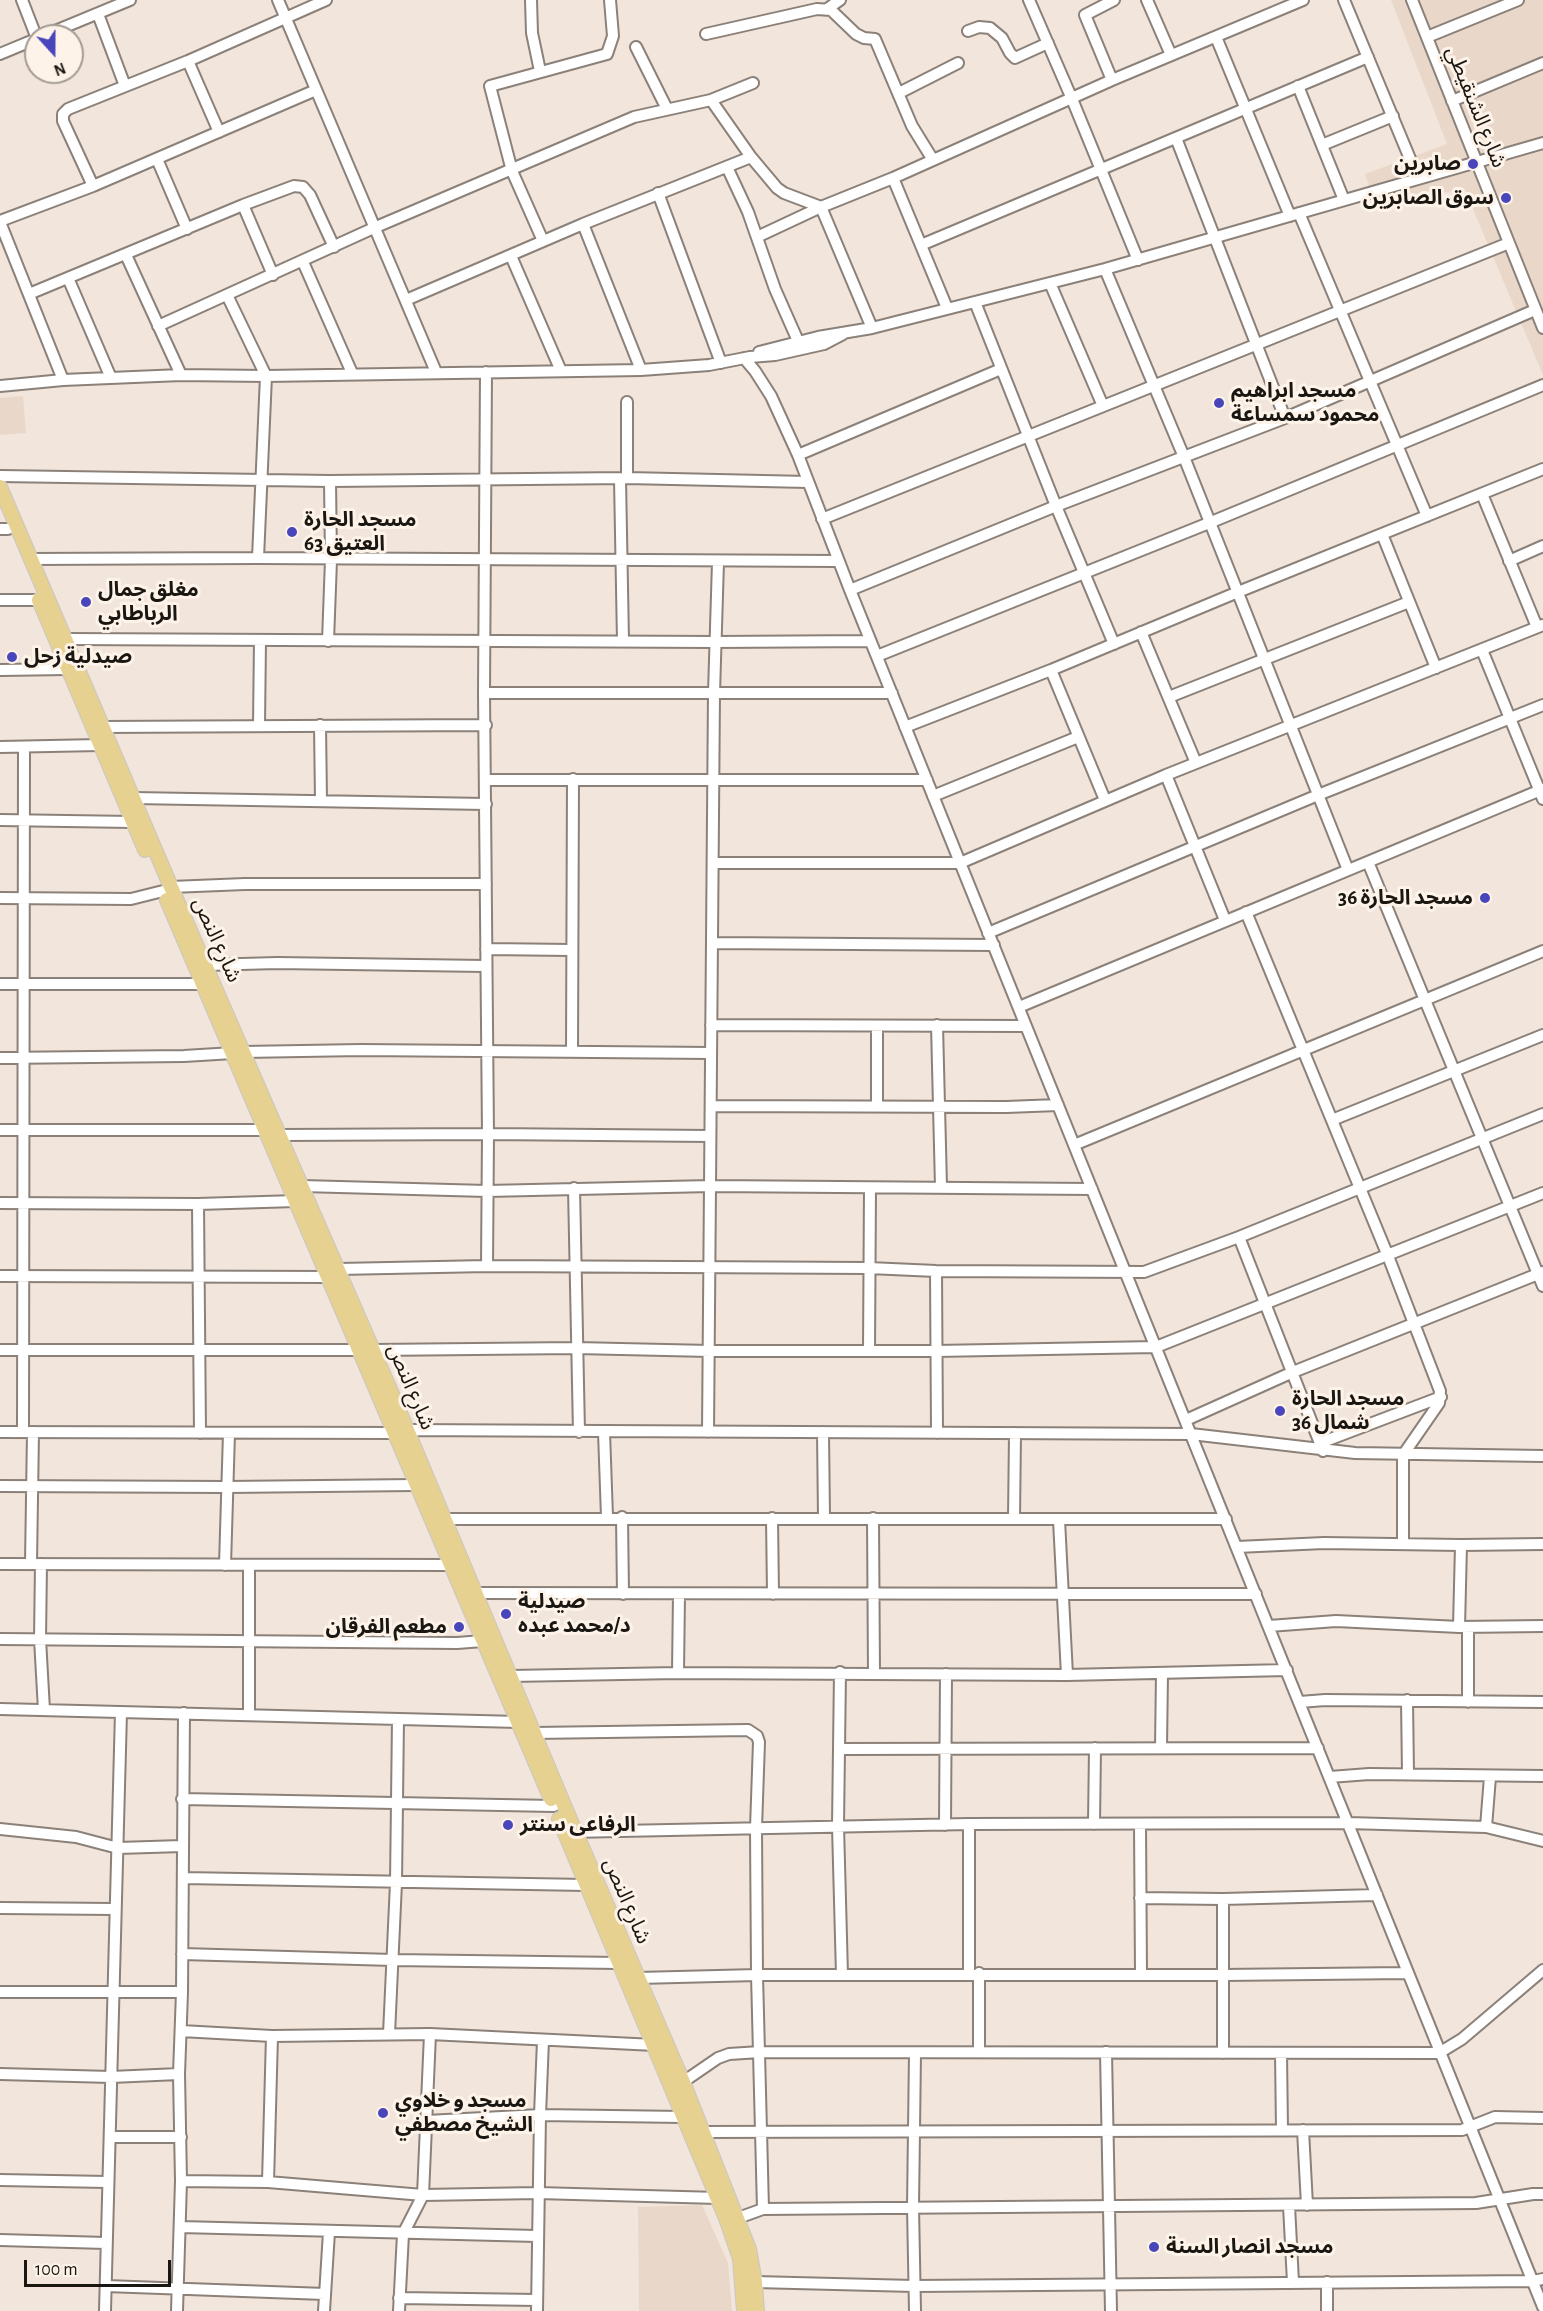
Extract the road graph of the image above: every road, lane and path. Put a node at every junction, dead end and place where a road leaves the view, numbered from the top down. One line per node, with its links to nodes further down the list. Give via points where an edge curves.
1 (22, 0): 18 (street)
2 (130, 0): 16 (street)
3 (278, 0): 17 (street)
4 (326, 0): 17 (street)
5 (531, 0): 33 (street, via 532,33)
6 (610, 0): 33 (street, via 613,36 607,54)
7 (840, 0): 15 (street)
8 (1029, 0): 25 (street)
9 (1114, 0): 34 (street, via 1084,15)
10 (1147, 0): 28 (street)
11 (1303, 0): 22 (street)
12 (1344, 0): 29 (street)
13 (1412, 0): 23 (street, شارع الشنقيطي)
14 (1518, 0): 23 (street)
15 (827, 9): 21 (street); 39 (street, via 856,34 875,39)
16 (98, 14): 19 (street); 36 (street)
17 (286, 17): 30 (street); 38 (street)
18 (31, 24)
19 (73, 24)
20 (968, 31): 25 (street, via 990,28 1016,58)
21 (706, 34)
22 (1216, 37): 28 (street); 44 (street)
23 (1427, 38): 42 (street, شارع الشنقيطي)
24 (24, 43): 27 (street)
25 (1048, 44): 40 (street)
26 (636, 47): 43 (street)
27 (0, 54)
28 (1171, 55): 34 (street)
29 (1368, 57): 37 (street); 45 (street)
30 (188, 61): 36 (street); 46 (street)
31 (958, 63): 39 (street)
32 (1543, 63): 42 (street)
33 (540, 71): 56 (street, via 490,86)
34 (1112, 81): 40 (street)
35 (753, 83): 41 (street)
36 (125, 86): 59 (street, via 63,114)
37 (1298, 87): 44 (street); 49 (street)
38 (316, 90): 46 (street); 67 (street)
39 (899, 93): 52 (street, via 912,126)
40 (1072, 99): 52 (street); 55 (street)
41 (711, 100): 43 (street); 50 (street)
42 (1452, 101): 53 (street, شارع الشنقيطي)
43 (667, 108): 56 (street, via 634,117)
44 (1247, 109): 47 (street); 64 (street)
45 (1393, 116): 49 (street); 58 (street)
46 (219, 132): 51 (street)
47 (1176, 138): 55 (street); 70 (street)
48 (1543, 143): 53 (street)
49 (1322, 145): 61 (street)
50 (752, 157): 54 (street); 63 (street, via 784,193)
51 (157, 159): 59 (street); 68 (street)
52 (933, 160): 57 (street)
53 (1476, 161): 58 (street); 72 (street, شارع الشنقيطي)
54 (727, 167): 60 (street); 69 (street)
55 (1102, 170): 73 (street); 77 (street)
56 (512, 171): 67 (street); 71 (street)
57 (893, 178): 63 (street); 73 (street)
58 (1418, 178): 61 (street)
59 (93, 186): 65 (street)
60 (658, 193): 66 (street); 97 (street)
61 (1344, 200): 64 (street)
62 (243, 205): 68 (street); 74 (street, via 294,186 303,187); 80 (street)
63 (821, 207): 69 (street); 91 (street)
64 (1294, 215): 70 (street); 88 (street)
65 (0, 222): 83 (street)
66 (583, 224): 71 (street); 99 (street)
67 (376, 227): 74 (street); 85 (street)
68 (187, 228): 75 (street)
69 (757, 237): 94 (street)
70 (1216, 238): 77 (street); 95 (street)
71 (543, 242): 76 (street)
72 (1509, 243): 88 (street); 89 (street, شارع الشنقيطي)
73 (921, 245): 87 (street)
74 (334, 247): 78 (street)
75 (126, 255): 81 (street); 90 (street)
76 (511, 256): 85 (street); 102 (street)
77 (1138, 260): 79 (street)
78 (303, 262): 80 (street); 103 (street)
79 (1105, 269): 82 (street); 109 (street)
80 (273, 275): 84 (street)
81 (68, 278): 83 (street); 106 (street)
82 (1050, 283): 86 (street); 113 (street)
83 (28, 294): 107 (street)
84 (227, 295): 90 (street); 105 (street)
85 (406, 300): 100 (street)
86 (975, 302): 87 (street); 98 (street)
87 (947, 309): 91 (street)
88 (1340, 312): 95 (street); 108 (street)
89 (1539, 314): 92 (street, شارع الشنقيطي); 108 (street)
90 (158, 326): 104 (street)
91 (872, 328): 93 (street)
92 (1543, 328)
93 (843, 334): 94 (street); 96 (street, via 802,349)
94 (798, 341): 96 (street)
95 (1257, 344): 109 (street); 114 (street)
96 (747, 357): 97 (street); 117 (street, via 771,396)
97 (721, 363): 99 (street)
98 (1001, 369): 115 (street); 117 (street)
99 (641, 370): 102 (street)
100 (436, 372): 101 (street); 103 (street)
101 (486, 372): 102 (street); 123 (street)
102 (561, 372)
103 (352, 373): 105 (street)
104 (181, 375): 105 (street); 106 (street)
105 (266, 376): 121 (street)
106 (111, 378): 107 (street)
107 (63, 380): 111 (street)
108 (1368, 382): 114 (street); 116 (street)
109 (1154, 385): 113 (street); 118 (street)
110 (1543, 385): 116 (street)
111 (0, 386)
112 (627, 402): 122 (street)
113 (1102, 406): 115 (street)
114 (1285, 418): 118 (street)
115 (1028, 437): 128 (street); 131 (street)
116 (1397, 447): 130 (street); 132 (street)
117 (798, 455): 125 (street)
118 (1184, 457): 128 (street); 132 (street)
119 (1543, 469): 127 (street)
120 (0, 476): 121 (street)
121 (262, 479): 124 (street); 136 (street)
122 (623, 479): 123 (street); 125 (street); 139 (street)
123 (487, 480): 124 (street); 140 (street)
124 (330, 481): 138 (street)
125 (808, 482): 131 (street)
126 (0, 487): 137 (main road, شارع النص)
127 (1482, 494): 130 (street); 142 (street)
128 (1056, 506): 144 (street); 145 (street)
129 (0, 510): 133 (main road, شارع النص)
130 (1427, 516): 134 (street)
131 (822, 519): 141 (street)
132 (1209, 523): 144 (street); 146 (street)
133 (4, 529): 148 (main road, شارع النص)
134 (1382, 534): 146 (street); 149 (street)
135 (1543, 546): 142 (street)
136 (258, 558): 137 (street); 138 (street)
137 (31, 559): 152 (main road, شارع النص)
138 (331, 560): 140 (street); 154 (street)
139 (621, 560): 140 (street); 143 (street); 155 (street)
140 (485, 561): 157 (street)
141 (838, 561): 143 (street); 145 (street)
142 (1509, 561): 150 (street)
143 (718, 562): 158 (street)
144 (1086, 574): 159 (street); 161 (street)
145 (850, 590): 156 (street)
146 (1238, 592): 151 (street); 162 (street)
147 (0, 600): 148 (street)
148 (39, 600): 164 (main road, شارع النص)
149 (1409, 602): 162 (street); 163 (street)
150 (1540, 626): 160 (street)
151 (1141, 632): 159 (street); 170 (street)
152 (66, 639): 153 (street); 177 (main road, شارع النص)
153 (260, 640): 154 (street); 173 (street)
154 (328, 641): 157 (street)
155 (623, 641): 157 (street); 158 (street)
156 (870, 641): 158 (street); 161 (street)
157 (485, 642): 167 (street)
158 (715, 642): 168 (street)
159 (1114, 644): 166 (street)
160 (1482, 650): 163 (street); 172 (street)
161 (877, 656): 169 (street)
162 (1264, 660): 170 (street); 176 (street)
163 (1436, 668): 176 (street)
164 (67, 669): 165 (street); 180 (main road, شارع النص)
165 (0, 670)
166 (1051, 670): 178 (street); 179 (street)
167 (484, 693): 168 (street); 175 (street)
168 (714, 693): 169 (street); 187 (street)
169 (892, 693): 178 (street)
170 (1169, 697): 183 (street)
171 (1543, 705): 172 (street)
172 (1510, 719): 189 (street); 190 (street)
173 (259, 725): 174 (street); 177 (street)
174 (320, 725): 175 (street); 194 (street)
175 (486, 725): 186 (street)
176 (1291, 726): 183 (street); 190 (street)
177 (103, 727): 192 (main road, شارع النص)
178 (905, 727): 188 (street)
179 (1078, 737): 191 (street); 193 (street)
180 (100, 745): 182 (street); 198 (main road, شارع النص)
181 (0, 747): 182 (street)
182 (24, 747): 197 (street)
183 (1196, 763): 184 (street)
184 (1166, 775): 193 (street); 199 (street)
185 (573, 779): 186 (street); 187 (street); 214 (street)
186 (486, 780): 195 (street)
187 (714, 780): 188 (street); 201 (street)
188 (927, 780): 191 (street)
189 (1542, 793): 200 (street)
190 (1318, 795): 199 (street); 203 (street)
191 (933, 796): 202 (street)
192 (133, 798): 194 (street); 205 (main road, شارع النص)
193 (1105, 800): 202 (street)
194 (321, 801): 195 (street)
195 (486, 804): 204 (street)
196 (0, 820): 197 (street)
197 (24, 820): 198 (street); 207 (street)
198 (133, 822): 205 (main road, شارع النص)
199 (1196, 847): 209 (street); 210 (street)
200 (1368, 862): 203 (street); 221 (street)
201 (714, 863): 202 (street); 211 (street)
202 (960, 863): 210 (street)
203 (1348, 870): 208 (street)
204 (486, 884): 205 (street, via 245,884); 213 (street)
205 (167, 889): 207 (street, via 131,899); 216 (main road, شارع النص); 220 (main road, شارع النص)
206 (0, 898): 207 (street)
207 (23, 899): 219 (street)
208 (1246, 912): 209 (street); 228 (street)
209 (1225, 920): 222 (street)
210 (988, 933): 212 (street)
211 (713, 943): 212 (street); 224 (street)
212 (994, 945): 222 (street)
213 (486, 949): 214 (street); 217 (street)
214 (571, 950): 230 (street)
215 (1543, 951): 221 (street)
216 (206, 966): 217 (street, via 277,963); 231 (main road, شارع النص)
217 (485, 966): 229 (street)
218 (0, 984): 219 (street)
219 (23, 984): 220 (street); 234 (street)
220 (202, 984): 231 (main road, شارع النص)
221 (1424, 999): 228 (street); 235 (street)
222 (1019, 1007): 225 (street)
223 (937, 1025): 225 (street); 226 (street); 239 (street)
224 (711, 1026): 226 (street); 232 (street)
225 (1026, 1026): 236 (street)
226 (877, 1027): 238 (street)
227 (1543, 1035): 235 (street)
228 (1303, 1050): 241 (street); 249 (street)
229 (487, 1051): 230 (street); 231 (street); 245 (street)
230 (572, 1051): 232 (street)
231 (238, 1053): 234 (street); 244 (main road, شارع النص); 246 (main road, شارع النص)
232 (711, 1053): 237 (street)
233 (0, 1058): 234 (street)
234 (24, 1059): 243 (street)
235 (1456, 1071): 241 (street); 248 (street)
236 (1058, 1104): 239 (street); 249 (street)
237 (712, 1106): 238 (street); 247 (street)
238 (877, 1106): 239 (street)
239 (939, 1106): 252 (street)
240 (1543, 1114): 248 (street)
241 (1332, 1120): 255 (street)
242 (0, 1130): 243 (street)
243 (25, 1130): 244 (street); 261 (street)
244 (266, 1130): 259 (main road, شارع النص)
245 (488, 1134): 246 (street); 247 (street); 257 (street)
246 (280, 1135): 250 (main road, شارع النص)
247 (710, 1136): 251 (street)
248 (1483, 1138): 255 (street); 263 (street)
249 (1074, 1145): 256 (street)
250 (302, 1186): 257 (street); 271 (main road, شارع النص)
251 (711, 1186): 253 (street); 254 (street); 268 (street)
252 (941, 1187): 254 (street); 256 (street)
253 (574, 1188): 257 (street); 267 (street)
254 (870, 1188): 269 (street)
255 (1360, 1188): 264 (street); 265 (street)
256 (1092, 1189): 272 (street)
257 (487, 1191): 266 (street)
258 (1543, 1193): 263 (street)
259 (296, 1201): 262 (street); 271 (main road, شارع النص)
260 (0, 1203): 261 (street)
261 (25, 1203): 262 (street); 275 (street)
262 (198, 1204): 276 (street)
263 (1510, 1206): 265 (street); 273 (street)
264 (1239, 1237): 272 (street, via 1156,1269); 278 (street)
265 (1388, 1256): 278 (street); 279 (street)
266 (487, 1266): 267 (street); 271 (street)
267 (574, 1267): 268 (street); 281 (street)
268 (710, 1267): 269 (street); 287 (street)
269 (868, 1268): 270 (street); 285 (street)
270 (936, 1271): 272 (street); 288 (street)
271 (334, 1273): 276 (street); 284 (main road, شارع النص)
272 (1126, 1273): 280 (street)
273 (1540, 1273): 277 (street); 279 (street)
274 (0, 1276): 275 (street)
275 (24, 1276): 276 (street); 283 (street)
276 (198, 1278): 286 (street)
277 (1543, 1286)
278 (1266, 1304): 280 (street); 289 (street)
279 (1415, 1324): 289 (street); 290 (street)
280 (1156, 1347): 288 (street); 291 (street)
281 (576, 1348): 284 (street); 287 (street); 295 (street)
282 (0, 1350): 283 (street)
283 (22, 1350): 286 (street); 293 (street)
284 (366, 1350): 286 (street); 294 (main road, شارع النص)
285 (869, 1350): 287 (street); 288 (street)
286 (199, 1351): 299 (street)
287 (710, 1351): 297 (street)
288 (936, 1351): 301 (street)
289 (1293, 1372): 291 (street); 304 (street)
290 (1441, 1398): 304 (street); 305 (street)
291 (1186, 1420): 303 (street)
292 (0, 1432): 293 (street)
293 (28, 1432): 299 (street); 308 (street)
294 (401, 1432): 295 (street); 300 (street); 309 (main road, شارع النص); 316 (main road, شارع النص)
295 (579, 1432): 296 (street)
296 (604, 1432): 297 (street); 311 (street)
297 (708, 1432): 298 (street)
298 (823, 1432): 301 (street); 314 (street)
299 (200, 1433): 300 (street)
300 (229, 1433): 310 (street)
301 (937, 1433): 302 (street)
302 (1015, 1433): 303 (street); 317 (street)
303 (1191, 1434): 304 (street); 318 (street)
304 (1322, 1447): 305 (street)
305 (1403, 1455): 306 (street); 320 (street)
306 (1543, 1456)
307 (0, 1485): 308 (street)
308 (32, 1485): 310 (street); 325 (street)
309 (416, 1485): 310 (street); 328 (main road, شارع النص)
310 (227, 1487): 326 (street)
311 (607, 1517): 312 (street); 316 (street)
312 (622, 1517): 313 (street); 330 (street)
313 (772, 1518): 314 (street); 332 (street)
314 (824, 1518): 315 (street)
315 (873, 1518): 317 (street); 334 (street)
316 (443, 1519): 329 (main road, شارع النص)
317 (1014, 1519): 319 (street)
318 (1226, 1519): 319 (street); 323 (street)
319 (1059, 1520): 335 (street)
320 (1403, 1544): 322 (street); 323 (street)
321 (1543, 1544): 322 (street)
322 (1461, 1545): 338 (street)
323 (1237, 1547): 333 (street)
324 (0, 1563): 325 (street)
325 (36, 1564): 326 (street); 340 (street)
326 (225, 1565): 327 (street)
327 (249, 1565): 328 (street); 341 (street)
328 (450, 1565): 342 (main road, شارع النص)
329 (475, 1593): 330 (street); 350 (main road, شارع النص)
330 (623, 1594): 331 (street)
331 (679, 1594): 332 (street); 344 (street)
332 (773, 1594): 334 (street)
333 (1256, 1594): 335 (street); 336 (street)
334 (873, 1595): 335 (street); 346 (street)
335 (1064, 1595): 349 (street)
336 (1269, 1626): 338 (street, via 1336,1621); 343 (street)
337 (1543, 1626): 338 (street)
338 (1463, 1627): 353 (street)
339 (0, 1639): 340 (street)
340 (40, 1639): 341 (street); 356 (street)
341 (249, 1641): 342 (street); 359 (street)
342 (483, 1641): 361 (main road, شارع النص)
343 (1287, 1670): 347 (street); 352 (street)
344 (678, 1672): 345 (street); 350 (street)
345 (840, 1672): 346 (street); 365 (street)
346 (874, 1673): 348 (street)
347 (1162, 1673): 349 (street); 363 (street)
348 (946, 1674): 349 (street); 367 (street)
349 (1067, 1675)
350 (510, 1676): 362 (main road, شارع النص)
351 (1407, 1700): 352 (street); 353 (street); 368 (street)
352 (1300, 1702): 364 (street)
353 (1468, 1702): 354 (street)
354 (1543, 1702)
355 (0, 1709): 356 (street)
356 (44, 1710): 357 (street)
357 (120, 1712): 358 (street); 387 (street)
358 (184, 1713): 359 (street); 372 (street)
359 (249, 1715): 360 (street)
360 (398, 1719): 361 (street); 373 (street)
361 (519, 1722): 374 (main road, شارع النص)
362 (534, 1732): 382 (street, via 753,1732 759,1742); 384 (main road, شارع النص)
363 (1161, 1748): 364 (street); 366 (street)
364 (1318, 1748): 370 (street)
365 (839, 1749): 367 (street); 380 (street)
366 (1095, 1749): 367 (street); 377 (street)
367 (946, 1750): 379 (street)
368 (1408, 1774): 370 (street); 371 (street)
369 (1543, 1776): 371 (street)
370 (1330, 1777): 375 (street)
371 (1490, 1777): 381 (street)
372 (182, 1799): 373 (street); 386 (street)
373 (397, 1804): 374 (street); 389 (street)
374 (554, 1806): 384 (main road, شارع النص)
375 (1348, 1823): 378 (street); 381 (street); 391 (street)
376 (969, 1824): 377 (street); 379 (street); 400 (street)
377 (1094, 1824): 378 (street)
378 (1140, 1824): 392 (street)
379 (945, 1825): 380 (street)
380 (838, 1826): 382 (street); 403 (street)
381 (1486, 1827): 385 (street)
382 (756, 1828): 384 (street); 402 (street)
383 (0, 1829): 387 (street, via 76,1837)
384 (570, 1832): 390 (main road, شارع النص); 406 (main road, شارع النص)
385 (1543, 1841)
386 (182, 1846): 387 (street); 388 (street)
387 (118, 1848): 395 (street)
388 (183, 1878): 389 (street); 396 (street)
389 (396, 1882): 390 (street); 397 (street)
390 (586, 1885): 398 (main road, شارع النص)
391 (1377, 1896): 393 (street); 401 (street)
392 (1140, 1898): 393 (street); 404 (street)
393 (1223, 1899): 405 (street)
394 (0, 1908): 395 (street)
395 (114, 1908): 408 (street)
396 (182, 1954): 397 (street); 409 (street)
397 (393, 1960): 398 (street); 411 (street)
398 (619, 1963): 415 (main road, شارع النص)
399 (1543, 1970): 422 (street, via 1462,2039)
400 (974, 1973): 403 (street); 404 (street); 417 (street)
401 (1407, 1973): 405 (street); 422 (street)
402 (757, 1975): 403 (street); 406 (street); 416 (street)
403 (842, 1975)
404 (1141, 1975): 405 (street)
405 (1223, 1975): 420 (street)
406 (638, 1978): 426 (main road, شارع النص)
407 (0, 1992): 408 (street)
408 (112, 1992): 409 (street); 425 (street)
409 (182, 1992): 410 (street)
410 (181, 2031): 413 (street); 424 (street)
411 (389, 2034): 412 (street); 413 (street)
412 (430, 2034): 414 (street); 430 (street)
413 (272, 2036): 443 (street)
414 (543, 2040): 415 (street); 427 (street)
415 (655, 2045): 428 (main road, شارع النص)
416 (760, 2052): 419 (street); 426 (street, via 718,2058); 434 (street)
417 (979, 2052): 418 (street); 419 (street)
418 (1106, 2052): 420 (street); 435 (street)
419 (915, 2053): 437 (street)
420 (1223, 2053): 421 (street)
421 (1281, 2053): 422 (street); 432 (street)
422 (1439, 2053): 431 (street)
423 (0, 2074): 425 (street)
424 (179, 2074): 425 (street); 439 (street)
425 (111, 2077): 438 (street)
426 (683, 2082): 436 (main road, شارع النص)
427 (540, 2115): 428 (street); 430 (street); 444 (street)
428 (683, 2117): 447 (main road, شارع النص)
429 (1543, 2118): 431 (street, via 1495,2117)
430 (427, 2121): 445 (street)
431 (1470, 2128): 433 (street); 448 (street)
432 (1282, 2130): 433 (street); 435 (street)
433 (1302, 2130): 449 (street)
434 (760, 2131): 436 (street); 437 (street); 453 (street)
435 (1108, 2131): 437 (street); 452 (street)
436 (703, 2132): 454 (main road, شارع النص)
437 (915, 2132): 451 (street)
438 (110, 2137): 439 (street); 442 (street)
439 (181, 2138): 441 (street)
440 (0, 2180): 442 (street)
441 (181, 2181): 443 (street); 455 (street)
442 (107, 2182): 460 (street)
443 (268, 2182): 445 (street)
444 (538, 2193): 445 (street); 447 (street); 458 (street)
445 (423, 2194): 457 (street)
446 (1543, 2194): 448 (street)
447 (718, 2198): 477 (main road, شارع النص, via 740,2259)
448 (1499, 2199): 449 (street, via 1476,2203); 461 (street)
449 (1307, 2205): 450 (street)
450 (1289, 2206): 452 (street); 463 (street)
451 (913, 2207): 452 (street); 453 (street); 467 (street)
452 (1109, 2207): 465 (street)
453 (763, 2209): 454 (street)
454 (738, 2218): 462 (main road, شارع النص)
455 (180, 2227): 456 (street); 468 (street)
456 (329, 2232): 457 (street); 469 (street)
457 (403, 2234): 458 (street); 470 (street)
458 (537, 2236): 471 (street)
459 (0, 2240): 460 (street)
460 (106, 2242): 466 (street)
461 (1538, 2280): 464 (street); 472 (street)
462 (755, 2282): 467 (street); 478 (main road, شارع النص)
463 (1293, 2282): 464 (street); 465 (street)
464 (1328, 2282): 481 (street)
465 (1110, 2284): 467 (street); 480 (street)
466 (106, 2286): 468 (street); 473 (street)
467 (914, 2286): 479 (street)
468 (178, 2289): 469 (street); 474 (street)
469 (325, 2294): 475 (street)
470 (399, 2298): 471 (street); 476 (street)
471 (537, 2306)
472 (1543, 2307)
473 (105, 2311)
474 (177, 2311)
475 (324, 2311)
476 (399, 2311)
477 (744, 2311)
478 (757, 2311)
479 (915, 2311)
480 (1111, 2311)
481 (1327, 2311)

